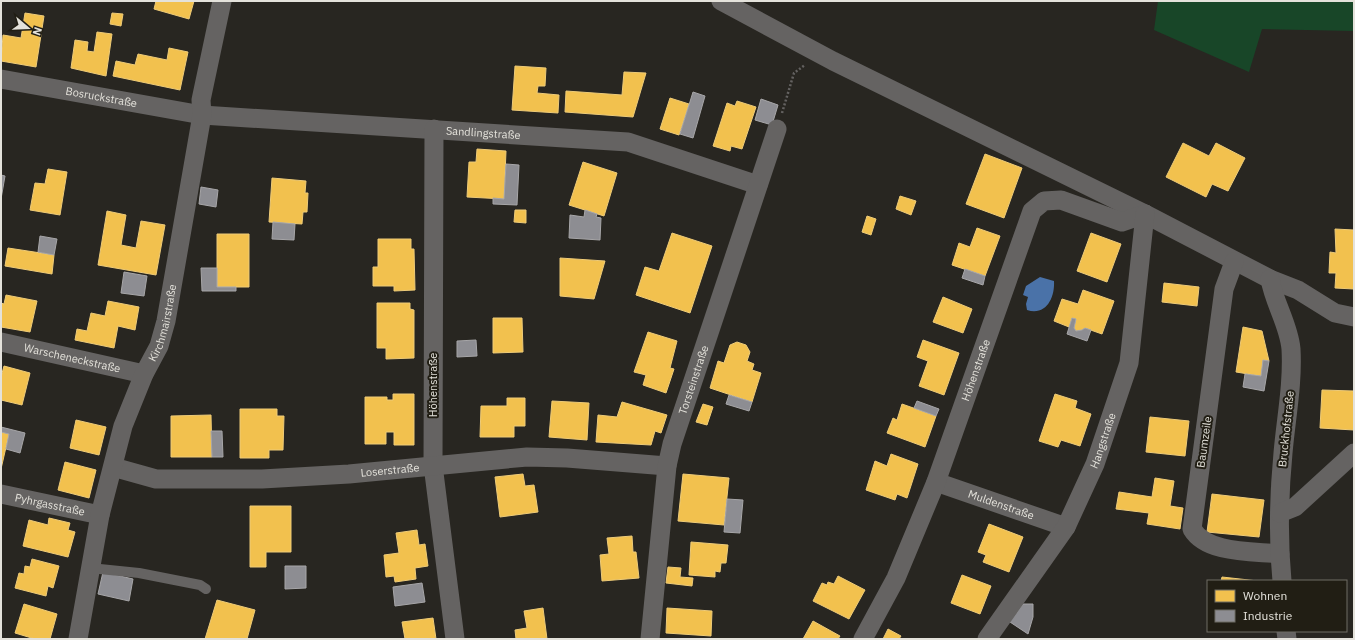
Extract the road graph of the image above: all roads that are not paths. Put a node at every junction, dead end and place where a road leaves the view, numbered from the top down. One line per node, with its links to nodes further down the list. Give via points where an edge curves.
1 (222, 1): 4 (street, Kirchmairstraße, via 201,100)
2 (721, 1): 8 (street, via 833,61)
3 (1, 79): 4 (street, Bosruckstraße)
4 (202, 114): 5 (street, Sandlingstraße); 13 (street, Kirchmairstraße, via 166,321 159,346)
5 (434, 129): 7 (street, Sandlingstraße, via 628,142); 15 (street, Höhenstraße)
6 (777, 129): 7 (street, Torsteinstraße)
7 (758, 185): 16 (street, Torsteinstraße, via 672,444)
8 (1145, 214): 9 (street); 18 (street, Höhenstraße, via 1122,222 1061,200 1044,201 1032,211); 22 (street, Hangstraße, via 1129,363 1095,464)
9 (1234, 262): 10 (street); 23 (street, Baumzeile, via 1224,289 1192,529 1213,546)
10 (1270, 279): 11 (street, via 1298,290 1335,313); 20 (street, Bruckhofstraße, via 1275,302 1291,347 1291,388 1282,461)
11 (1354, 317)
12 (1, 342): 13 (street, Warscheneckstraße)
13 (144, 374): 17 (street, Kirchmairstraße, via 123,426)
14 (1354, 453): 20 (street, via 1295,507)
15 (433, 465): 16 (street, Loserstraße, via 527,457); 17 (street, Loserstraße, via 349,474 255,479 156,479); 28 (street, Höhenstraße)
16 (667, 466): 29 (street, Torsteinstraße)
17 (113, 467): 21 (street, Kirchmairstraße)
18 (936, 482): 22 (street, Muldenstraße); 30 (street, Höhenstraße, via 896,578)
19 (1, 494): 21 (street, Pyhrgasstraße)
20 (1280, 513): 23 (street, Bruckhofstraße)
21 (100, 516): 24 (street, Kirchmairstraße)
22 (1066, 528): 31 (street, Hangstraße)
23 (1280, 554): 25 (street, Bruckhofstraße)
24 (90, 568): 26 (lane, via 147,575 200,585); 27 (street, Kirchmairstraße)
25 (1282, 580)
26 (206, 589)
27 (78, 639)
28 (454, 639)
29 (650, 639)
30 (863, 639)
31 (987, 639)

